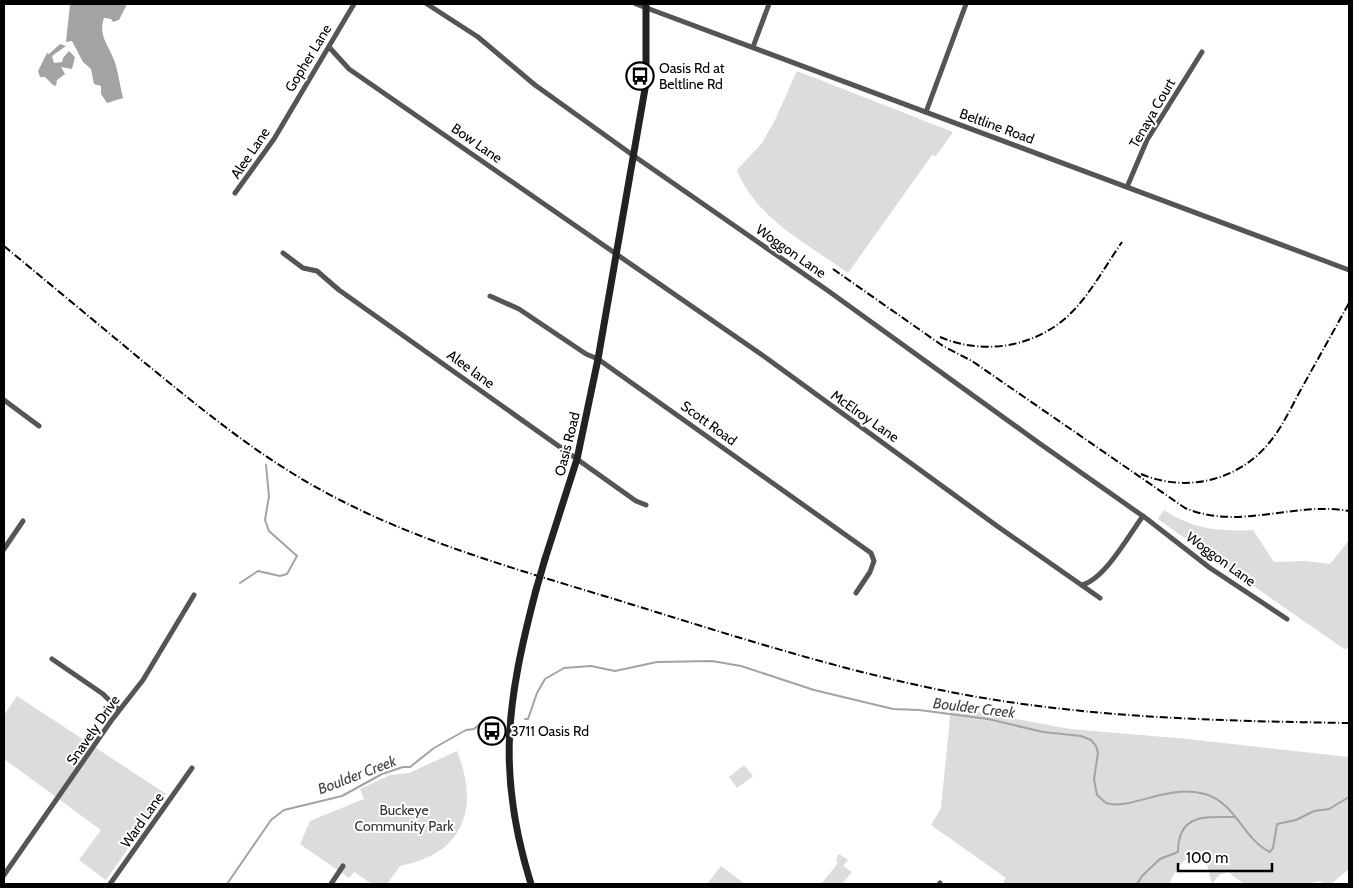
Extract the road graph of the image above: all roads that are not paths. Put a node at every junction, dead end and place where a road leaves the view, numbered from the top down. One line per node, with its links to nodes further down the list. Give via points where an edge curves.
1 (354, 4): 7 (street, Gopher Lane)
2 (427, 4): 12 (street, Woggon Lane, via 478,37 536,85)
3 (636, 4): 6 (street, Beltline Road)
4 (769, 4): 8 (street)
5 (966, 4): 10 (street)
6 (646, 5): 8 (street, Beltline Road); 12 (main road, Oasis Road, via 646,83)
7 (329, 47): 11 (street, Gopher Lane); 16 (street, Bow Lane, via 349,70)
8 (753, 48): 10 (street, Beltline Road)
9 (1202, 52): 13 (street, Tenaya Court, via 1147,140)
10 (926, 112): 13 (street, Beltline Road)
11 (282, 125): 14 (street, Alee Lane)
12 (634, 156): 16 (main road, Oasis Road); 24 (street, Woggon Lane)
13 (1128, 187): 17 (street, Beltline Road)
14 (235, 194)
15 (283, 253): 22 (street, Alee lane, via 303,268 317,271 339,290)
16 (616, 254): 19 (main road, Oasis Road); 27 (street, McElroy Lane, via 764,356)
17 (1349, 270)
18 (490, 296): 19 (street, Scott Road, via 519,309)
19 (598, 359): 22 (main road, Oasis Road); 28 (street, Scott Road, via 871,553 874,561 870,572)
20 (4, 400): 21 (street)
21 (38, 426)
22 (577, 459): 23 (street, Alee lane); 39 (main road, Oasis Road, bridge, via 536,590 517,666 508,742 515,828)
23 (646, 505)
24 (1144, 516): 27 (street, via 1102,572 1090,583); 31 (street, Woggon Lane, via 1210,568)
25 (22, 521): 26 (street)
26 (4, 549)
27 (1082, 585): 30 (street, McElroy Lane)
28 (856, 593)
29 (194, 596): 33 (street, Snavely Drive, via 144,680)
30 (1100, 598)
31 (1287, 619)
32 (52, 659): 33 (street, via 103,694)
33 (119, 710): 36 (street, Snavely Drive)
34 (192, 768): 37 (street, Ward Lane)
35 (343, 866): 38 (street)
36 (4, 875)
37 (110, 884)
38 (331, 884)
39 (531, 884)

